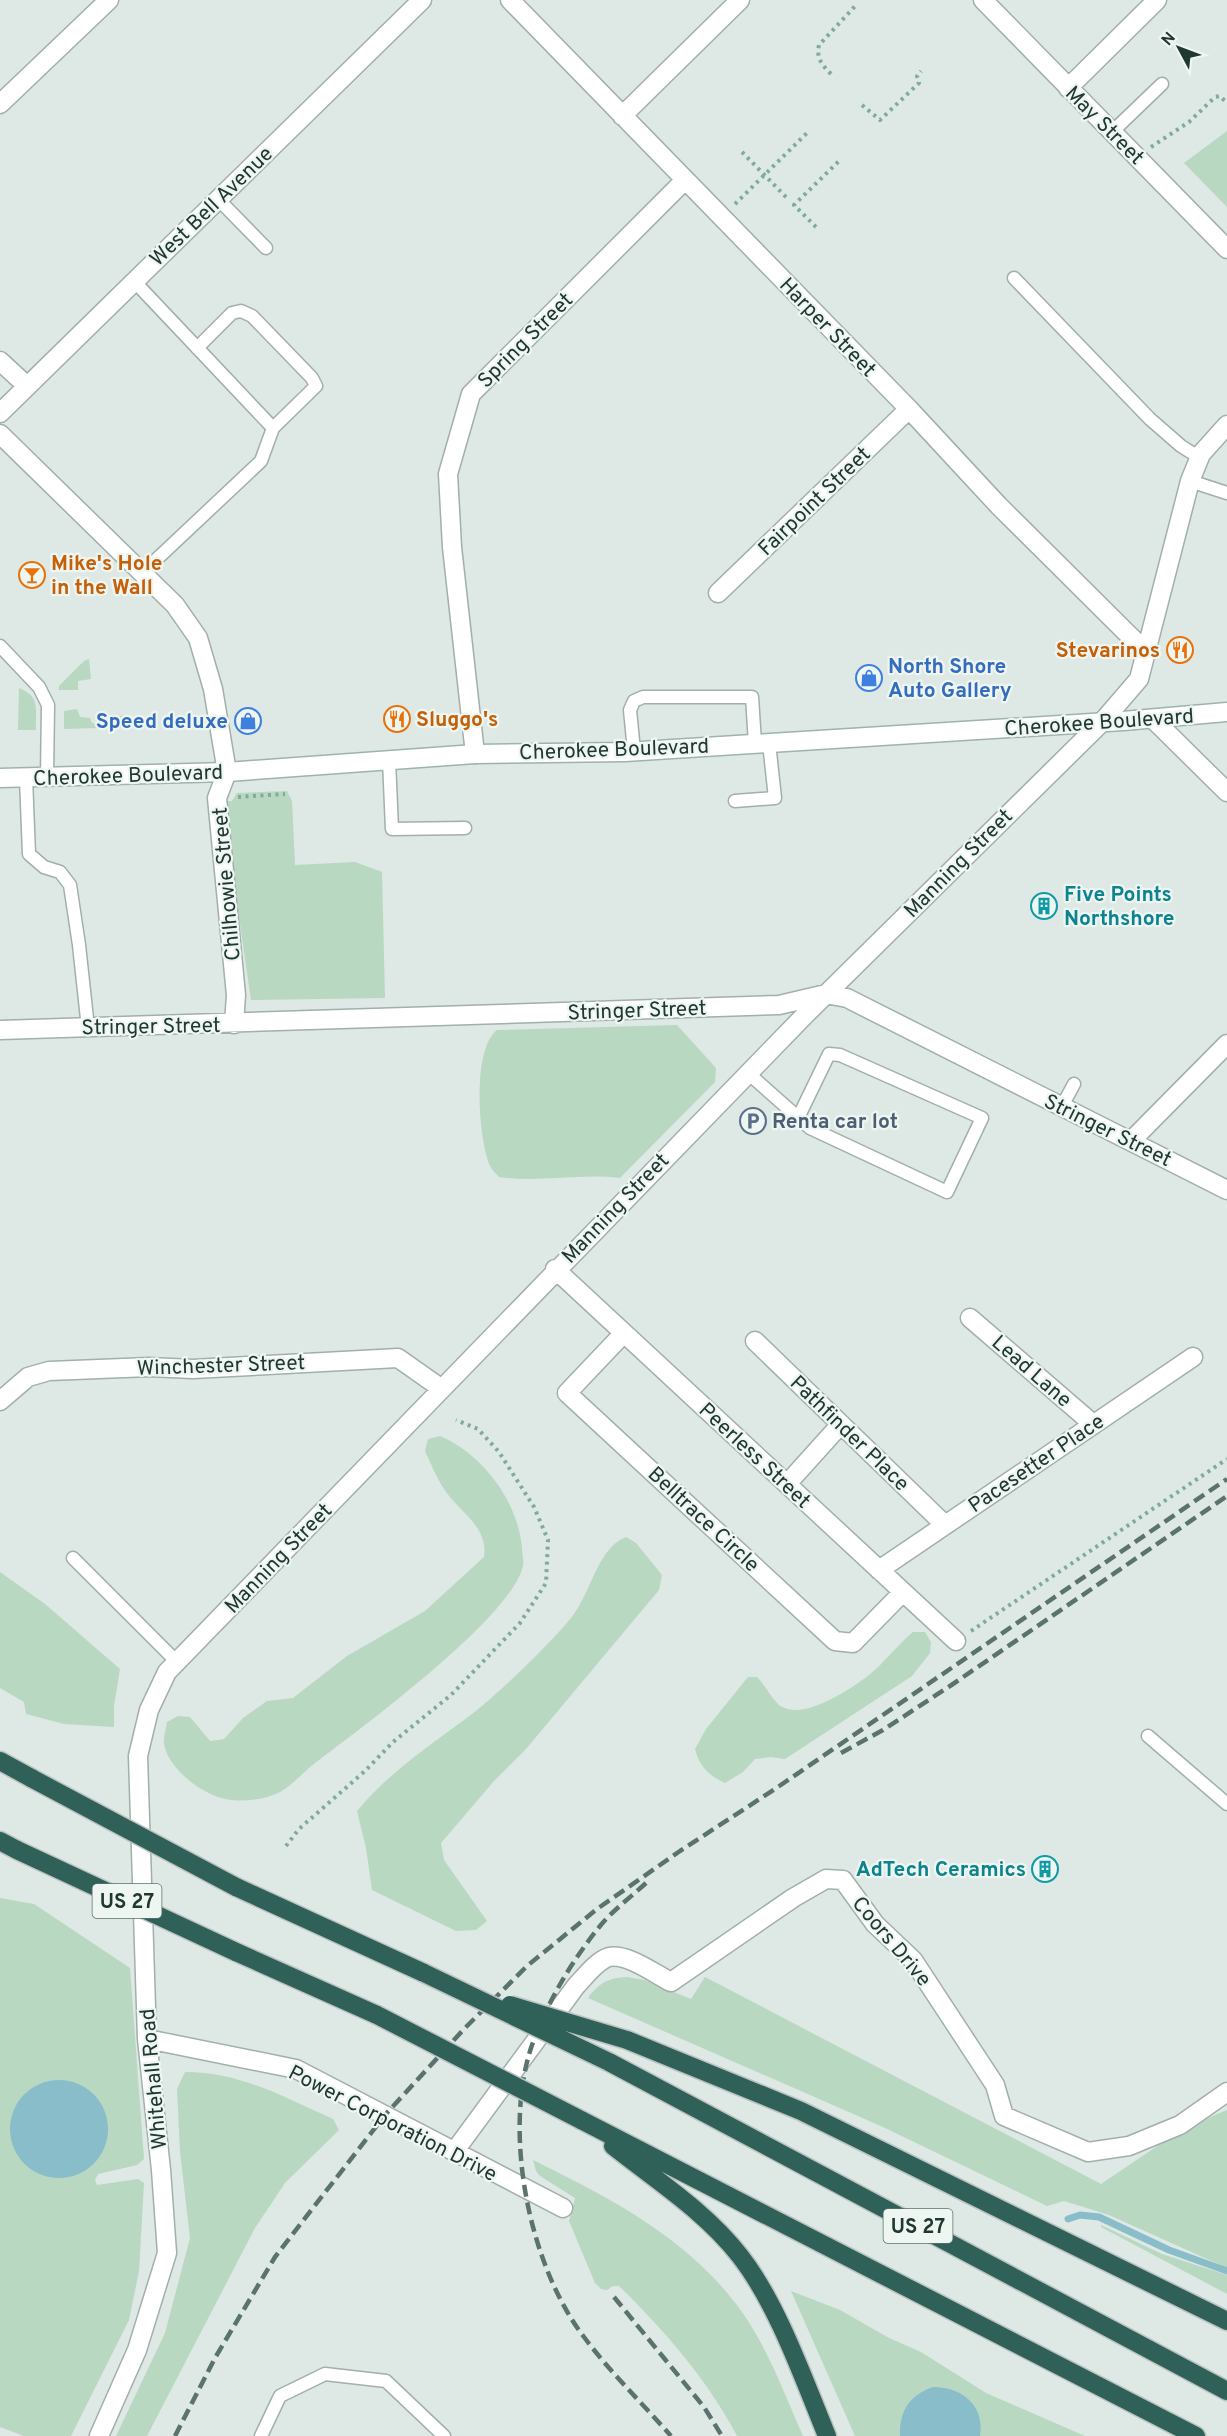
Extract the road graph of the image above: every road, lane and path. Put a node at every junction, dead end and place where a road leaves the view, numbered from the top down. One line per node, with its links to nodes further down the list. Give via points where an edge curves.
1 (109, 0): 13 (street)
2 (422, 0): 24 (street, West Bell Avenue)
3 (510, 0): 15 (street, Harper Street)
4 (740, 0): 15 (street)
5 (983, 0): 11 (street, May Street)
6 (1157, 0): 11 (street)
7 (856, 4): 9 (path, via 819,45 821,64)
8 (921, 71): 14 (path, via 917,76 919,83 879,120)
9 (831, 74)
10 (1162, 84): 17 (lane)
11 (1068, 88): 17 (street, May Street)
12 (1227, 103): 18 (path, via 1220,96 1215,97 1189,122)
13 (0, 104)
14 (862, 105)
15 (622, 117): 22 (street, Harper Street)
16 (809, 131): 21 (path)
17 (1112, 132): 28 (street, May Street)
18 (1150, 147)
19 (742, 152): 21 (path)
20 (839, 161): 26 (path, via 794,205)
21 (764, 176): 23 (path); 25 (path)
22 (685, 180): 34 (street, Harper Street); 51 (street, Spring Street, via 471,394 448,474 452,547)
23 (787, 198)
24 (218, 199): 27 (lane); 30 (street, West Bell Avenue)
25 (732, 207)
26 (816, 227)
27 (266, 248)
28 (1227, 249)
29 (1014, 278): 39 (lane, via 1150,419)
30 (134, 281): 31 (lane); 33 (street, West Bell Avenue)
31 (197, 348): 37 (lane); 37 (lane, via 232,313 241,310 252,316 312,378 316,386)
32 (0, 361): 33 (street)
33 (27, 386): 35 (street, West Bell Avenue)
34 (909, 410): 43 (street, Fairpoint Street); 45 (street, Harper Street)
35 (0, 413)
36 (1227, 425): 39 (street, Manning Street)
37 (273, 428): 42 (lane, via 261,460)
38 (0, 434): 42 (street, Chilhowie Street)
39 (1200, 458): 40 (street, Manning Street)
40 (1190, 481): 41 (lane); 45 (street, Manning Street)
41 (1227, 493)
42 (142, 573): 53 (street, Chilhowie Street, via 175,605 198,638 213,689)
43 (718, 593)
44 (0, 646): 55 (lane, via 39,687 48,705)
45 (1147, 653): 48 (street, Manning Street, via 1139,679)
46 (1227, 712): 47 (street, Cherokee Boulevard)
47 (1154, 719): 48 (street, Cherokee Boulevard); 58 (street)
48 (1102, 722): 49 (street, Cherokee Boulevard); 63 (street, Manning Street)
49 (762, 743): 50 (street, Cherokee Boulevard); 50 (lane, via 752,697 643,697 634,701 630,710); 61 (lane, via 775,798)
50 (634, 751): 51 (street, Cherokee Boulevard)
51 (475, 754): 52 (street, Cherokee Boulevard)
52 (389, 760): 53 (street, Cherokee Boulevard); 62 (lane, via 392,829)
53 (227, 772): 55 (street, Cherokee Boulevard); 64 (street, Chilhowie Street, via 217,798 236,995)
54 (0, 773): 56 (lane)
55 (47, 777): 57 (street, Cherokee Boulevard)
56 (0, 778): 57 (street, Cherokee Boulevard)
57 (27, 778): 65 (lane, via 29,854 44,867 60,872 70,885)
58 (1227, 792)
59 (285, 794): 60 (path)
60 (237, 797)
61 (735, 801)
62 (465, 828)
63 (826, 994): 64 (street, Stringer Street, via 779,1005); 68 (street, Manning Street); 70 (street, Stringer Street, via 847,998)
64 (234, 1024): 65 (street, Stringer Street)
65 (88, 1028): 66 (street, Stringer Street)
66 (0, 1030)
67 (1227, 1044): 72 (street)
68 (748, 1073): 71 (lane); 74 (street, Manning Street)
69 (1074, 1084): 70 (lane)
70 (1061, 1108): 72 (street, Stringer Street)
71 (798, 1118): 71 (lane, via 810,1128 947,1192 982,1118 840,1055 829,1054)
72 (1131, 1142): 73 (street, Stringer Street)
73 (1227, 1190)
74 (555, 1269): 76 (street, Peerless Street); 79 (street, Manning Street)
75 (970, 1318): 83 (street, Lead Lane)
76 (624, 1333): 85 (street, Peerless Street); 89 (street, Belltrace Circle, via 567,1393 836,1641 852,1643)
77 (755, 1341): 82 (street, Pathfinder Place)
78 (1193, 1357): 83 (street, Pacesetter Place)
79 (442, 1389): 80 (street, Winchester Street, via 398,1359 49,1371 28,1377); 91 (street, Manning Street)
80 (0, 1401)
81 (456, 1420): 97 (path, via 478,1429 492,1444 534,1507 548,1540 546,1583 520,1623 452,1695 393,1742 299,1829)
82 (841, 1424): 85 (street); 86 (street, Pathfinder Place)
83 (1093, 1424): 86 (street, Pacesetter Place)
84 (1227, 1459): 90 (path)
85 (787, 1484): 88 (street, Peerless Street)
86 (945, 1525): 88 (street, Pacesetter Place)
87 (72, 1558): 91 (lane)
88 (879, 1570): 89 (street, Peerless Street)
89 (903, 1592): 90 (street, Peerless Street)
90 (956, 1641)
91 (177, 1662): 92 (street, Manning Street, via 167,1672)
92 (149, 1710): 99 (street, Whitehall Road, via 138,1756)
93 (1148, 1736): 95 (lane)
94 (0, 1761): 98 (highway, US 27, bridge, via 236,1887)
95 (1227, 1804)
96 (0, 1841): 101 (highway, US 27, bridge, via 377,2015)
97 (286, 1846)
98 (457, 1989): 104 (highway, bridge, via 627,2040 801,2111); 105 (highway, US 27, bridge, via 609,2062)
99 (147, 2039): 102 (street, Power Corporation Drive, via 296,2069); 106 (street, Whitehall Road, via 167,2253 137,2350)
100 (1227, 2092): 102 (street, Coors Drive, via 1180,2125 1129,2146 1088,2152 1004,2116 995,2085 914,1960 875,1924 843,1880 826,1879 671,1982 624,1959 610,1957 599,1962 576,1986)
101 (581, 2120): 109 (highway, via 697,2212 740,2256 794,2356); 110 (highway, US 27)
102 (454, 2152): 103 (street, Power Corporation Drive)
103 (563, 2208)
104 (1227, 2321)
105 (1227, 2391)
106 (99, 2436)
107 (261, 2436): 108 (lane, via 280,2396 325,2374 386,2381)
108 (444, 2436)
109 (827, 2436)
110 (1196, 2436)

